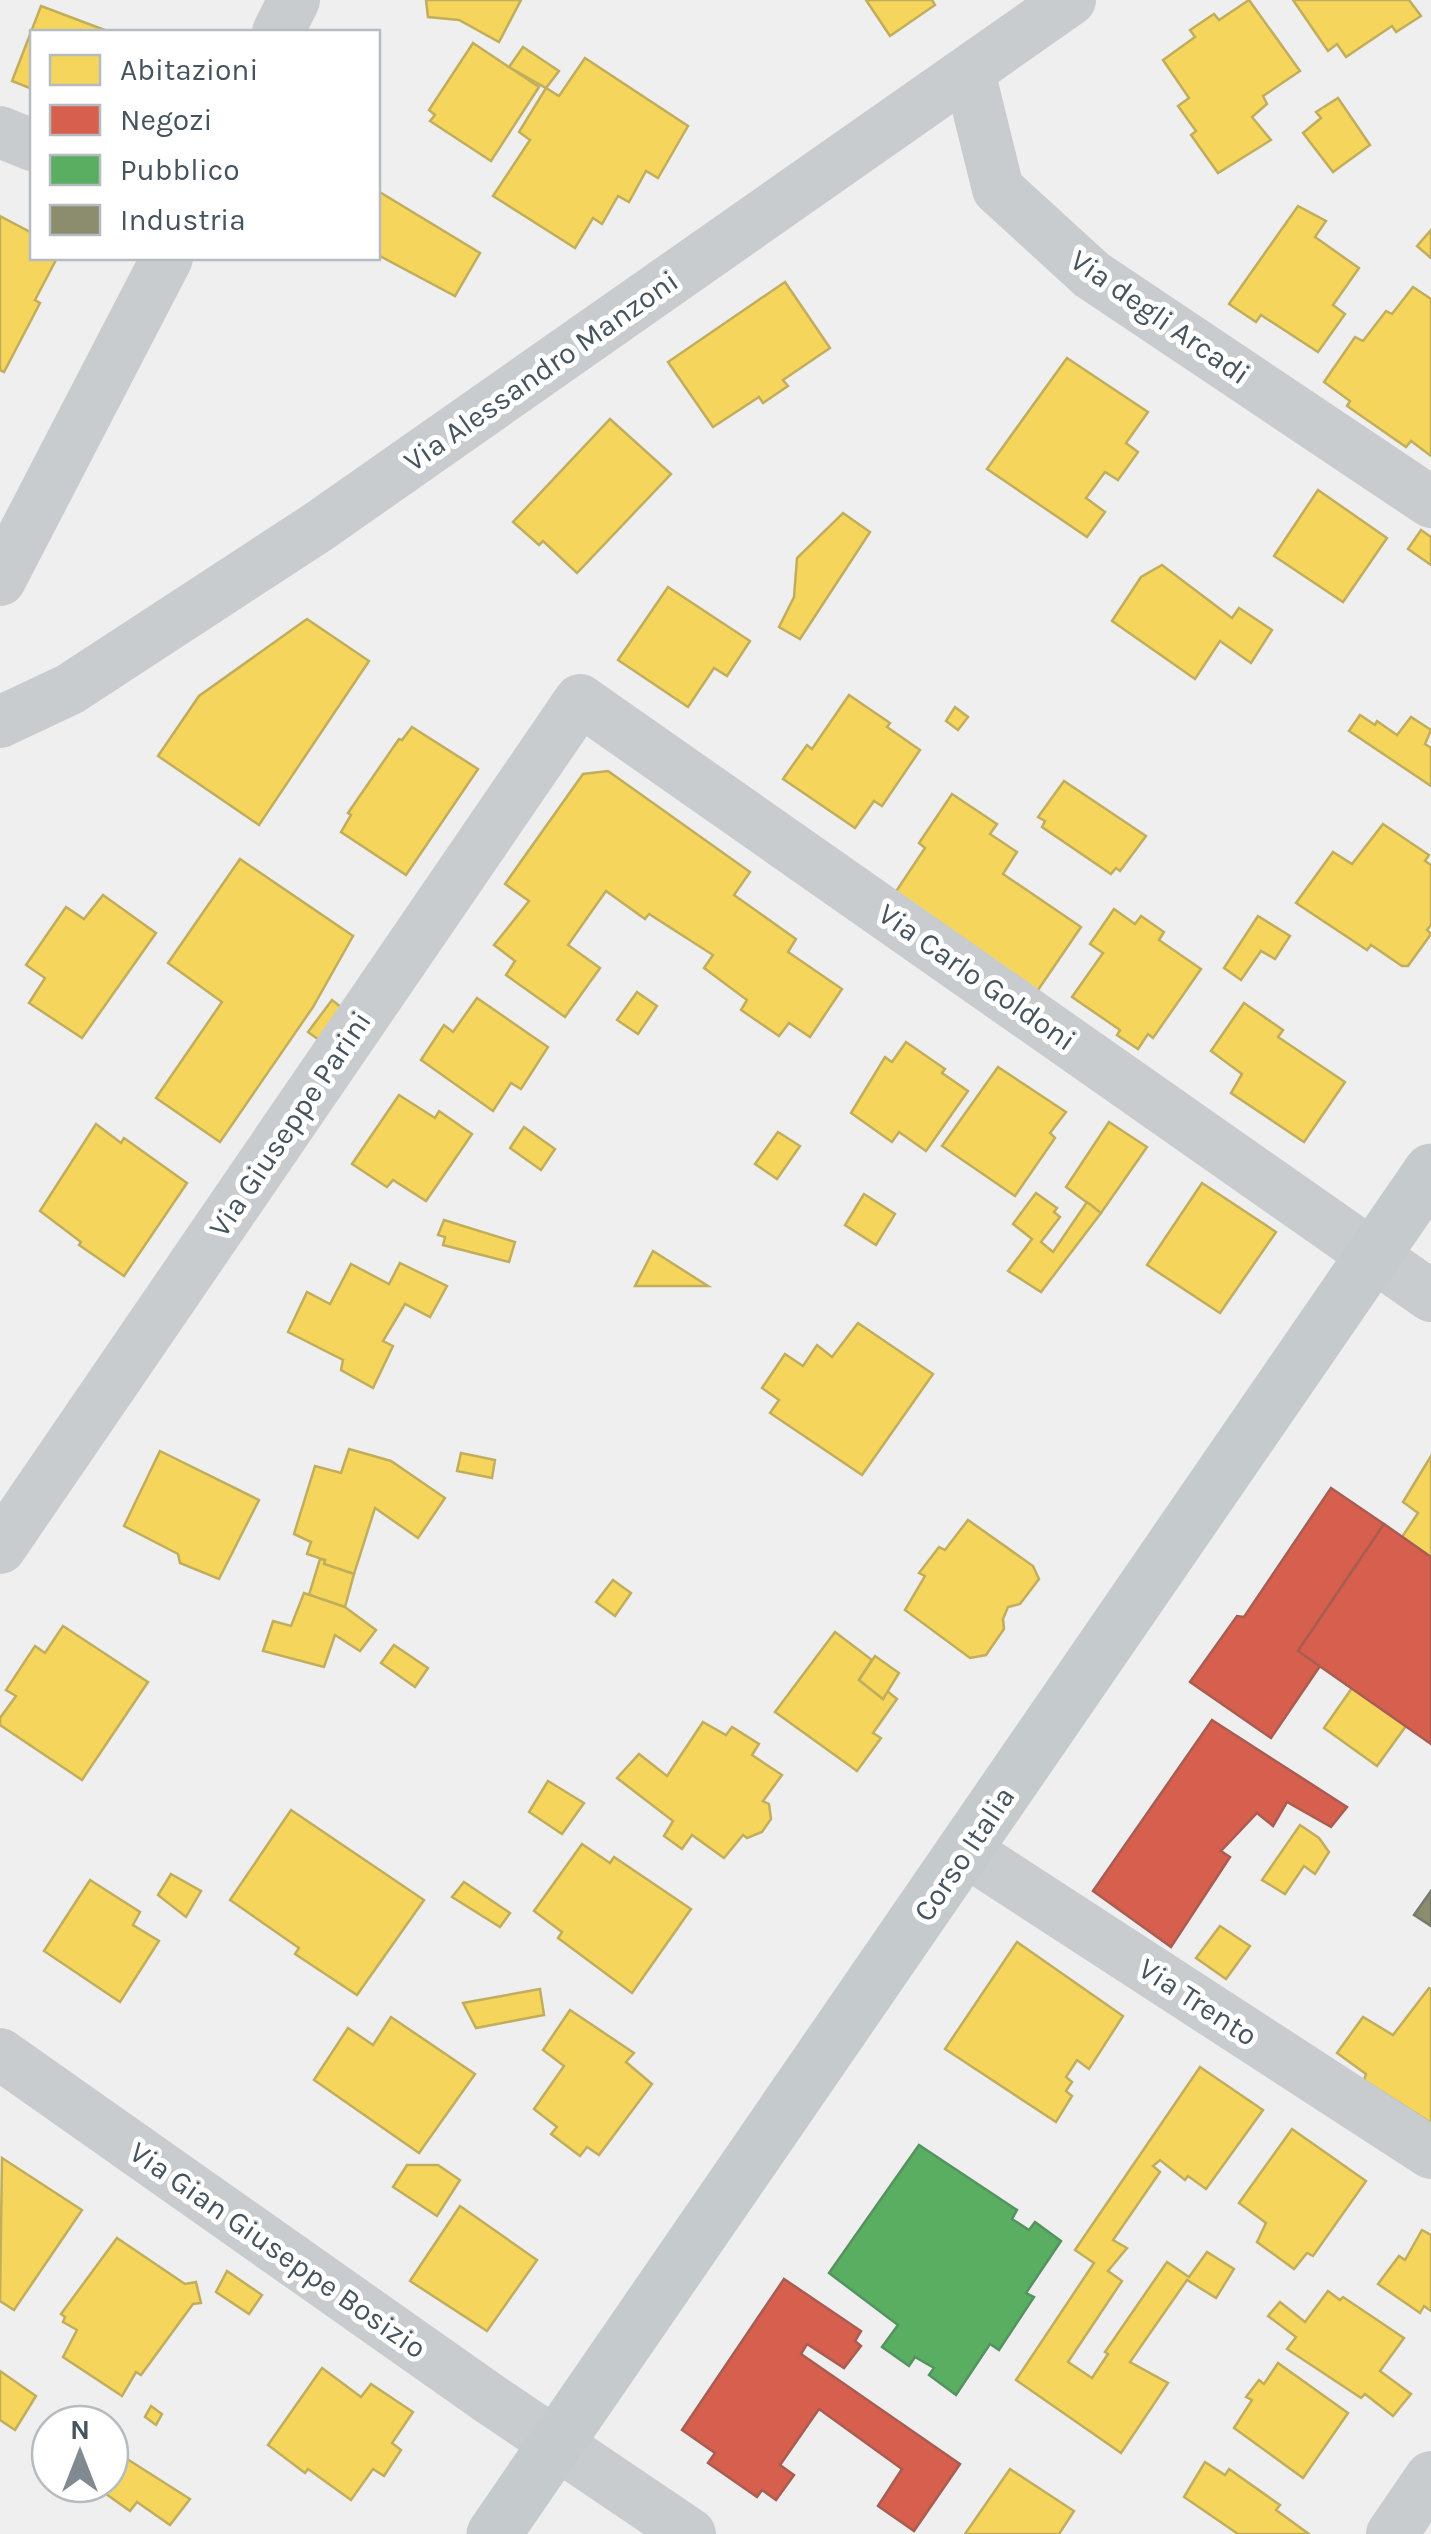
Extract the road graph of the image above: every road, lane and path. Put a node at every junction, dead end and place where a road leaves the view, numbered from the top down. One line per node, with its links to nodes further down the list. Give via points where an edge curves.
1 (294, 0): 3 (street)
2 (1070, 0): 4 (street, Via Alessandro Manzoni)
3 (279, 30)
4 (969, 72): 8 (street, Via degli Arcadi, via 998,189 1092,275); 11 (street, Via Alessandro Manzoni, via 318,528 70,690)
5 (0, 132): 6 (street)
6 (30, 144)
7 (166, 260): 9 (street)
8 (1431, 502)
9 (0, 580)
10 (580, 700): 13 (street, Via Carlo Goldoni); 15 (street, Via Giuseppe Parini)
11 (0, 722)
12 (1431, 1171): 13 (main road, Corso Italia)
13 (1374, 1254): 14 (street, Via Carlo Goldoni); 16 (main road, Corso Italia)
14 (1431, 1296)
15 (0, 1548)
16 (966, 1851): 18 (street, Via Trento); 19 (main road, Corso Italia)
17 (0, 2054): 19 (street, Via Gian Giuseppe Bosizio)
18 (1431, 2153)
19 (559, 2443): 21 (main road, Corso Italia); 22 (street, Via Gian Giuseppe Bosizio)
20 (1431, 2477): 23 (street)
21 (494, 2534)
22 (690, 2534)
23 (1392, 2534)

